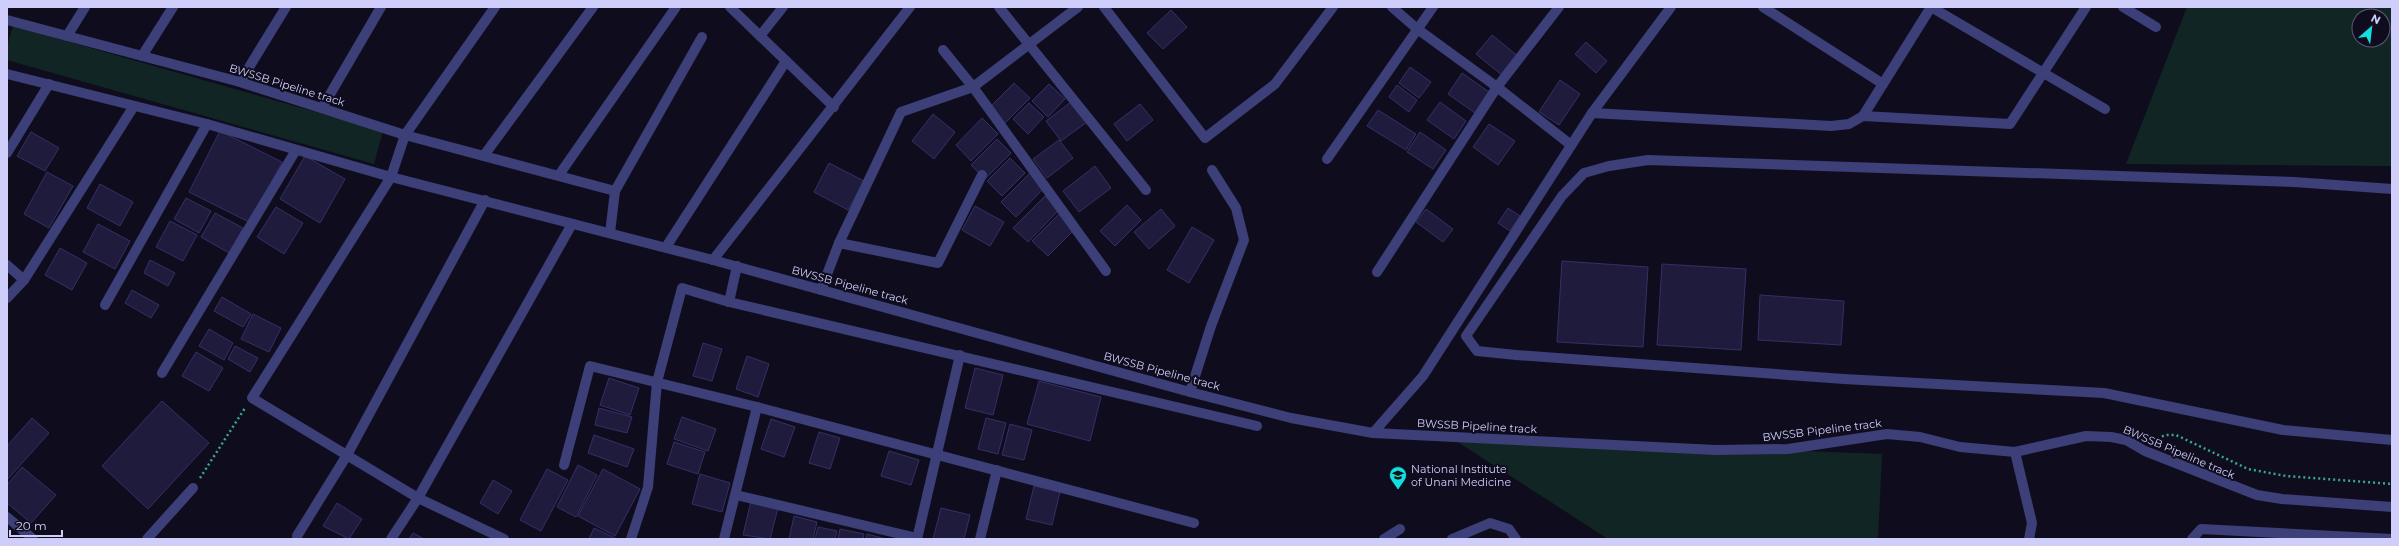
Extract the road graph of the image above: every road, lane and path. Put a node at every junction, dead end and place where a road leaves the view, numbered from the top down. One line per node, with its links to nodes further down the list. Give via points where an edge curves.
1 (85, 7): 25 (street)
2 (173, 7): 30 (street)
3 (286, 7): 34 (street)
4 (381, 7): 41 (street)
5 (495, 7): 46 (street)
6 (593, 7): 50 (street)
7 (676, 7): 53 (street)
8 (730, 7): 26 (street)
9 (783, 7): 26 (street)
10 (910, 7): 40 (street)
11 (999, 7): 28 (street)
12 (1078, 7): 28 (street)
13 (1104, 7): 14 (street, via 1205,138 1275,84)
14 (1333, 7)
15 (1392, 7): 24 (street)
16 (1433, 7): 24 (street)
17 (1559, 7): 38 (street)
18 (1763, 7): 36 (street)
19 (2086, 7): 32 (street)
20 (2123, 7): 23 (street)
21 (1669, 8): 43 (street)
22 (7, 20): 25 (street, BWSSB Pipeline track)
23 (2156, 27)
24 (1416, 28): 38 (street); 51 (street)
25 (67, 36): 30 (street, BWSSB Pipeline track)
26 (760, 36): 31 (street)
27 (702, 37): 58 (street)
28 (1030, 45): 37 (street); 57 (street)
29 (943, 50): 37 (street)
30 (142, 56): 34 (street, BWSSB Pipeline track)
31 (786, 61): 40 (street); 63 (street)
32 (2044, 73): 36 (street, via 1931,7); 42 (street); 44 (street, via 2010,124)
33 (7, 74): 35 (street, BWSSB Pipeline track)
34 (240, 82): 41 (street, BWSSB Pipeline track)
35 (49, 84): 39 (street, BWSSB Pipeline track); 49 (street)
36 (1883, 84): 44 (street)
37 (972, 86): 62 (street, via 901,112); 67 (street)
38 (1497, 87): 47 (street); 68 (street)
39 (134, 106): 45 (street, BWSSB Pipeline track); 69 (street)
40 (834, 107): 64 (street)
41 (322, 108): 46 (street, BWSSB Pipeline track)
42 (2105, 109)
43 (1592, 113): 44 (street, via 1831,126 1849,124); 47 (street)
44 (1863, 116)
45 (207, 124): 48 (street, BWSSB Pipeline track); 73 (street)
46 (406, 134): 50 (street, BWSSB Pipeline track); 55 (street)
47 (1571, 146): 81 (street, via 1423,376)
48 (296, 150): 55 (street, BWSSB Pipeline track); 75 (street)
49 (7, 153)
50 (485, 154): 53 (street, BWSSB Pipeline track)
51 (1327, 159)
52 (1212, 170): 77 (street, via 1236,208 1244,240 1211,326)
53 (559, 175): 58 (street, BWSSB Pipeline track)
54 (982, 175): 62 (street, via 938,263)
55 (391, 177): 59 (street, BWSSB Pipeline track); 78 (street)
56 (2392, 189): 82 (street, via 2294,182 1656,160 1609,166 1584,173 1562,196 1466,336 1476,351 1508,354 1844,379 2104,393 2283,430)
57 (1146, 190)
58 (615, 191): 61 (street)
59 (485, 200): 60 (street, BWSSB Pipeline track); 85 (street)
60 (572, 224): 61 (street, BWSSB Pipeline track); 92 (street)
61 (610, 233): 63 (street, BWSSB Pipeline track)
62 (839, 243): 70 (street)
63 (666, 247): 64 (street, BWSSB Pipeline track)
64 (713, 260): 66 (street, BWSSB Pipeline track)
65 (7, 265): 69 (street)
66 (737, 266): 70 (street, BWSSB Pipeline track); 72 (street)
67 (1106, 271)
68 (1377, 272)
69 (24, 280): 71 (street)
70 (821, 290): 77 (street, BWSSB Pipeline track)
71 (7, 298)
72 (729, 302): 74 (street); 76 (street, via 682,288)
73 (105, 305)
74 (960, 355): 80 (street); 86 (street)
75 (162, 373)
76 (657, 382): 79 (street); 87 (street, via 590,366); 103 (street, via 648,487)
77 (1190, 392): 81 (street, BWSSB Pipeline track, via 1284,416)
78 (252, 398): 85 (street); 90 (path)
79 (757, 407): 86 (street); 91 (street)
80 (1256, 426)
81 (1373, 433): 84 (street, BWSSB Pipeline track, via 1716,450 1794,448 1873,435 1905,435 1960,447)
82 (2392, 440)
83 (2145, 451): 84 (street, BWSSB Pipeline track, via 2126,440 2097,436 2057,441); 89 (path, via 2156,438 2176,435 2248,469 2286,476); 93 (street, BWSSB Pipeline track, via 2257,495)
84 (2015, 452): 109 (street, via 2032,523)
85 (347, 455): 92 (street); 97 (street)
86 (937, 455): 88 (street); 98 (street)
87 (564, 465)
88 (997, 470): 95 (street); 105 (street)
89 (2392, 484)
90 (193, 488): 100 (street)
91 (736, 495): 98 (street); 104 (street)
92 (418, 498): 101 (street); 102 (street)
93 (2392, 507)
94 (7, 517): 99 (street)
95 (1194, 523)
96 (1400, 529): 106 (street)
97 (297, 536)
98 (917, 538)
99 (33, 539)
100 (147, 539)
101 (391, 539)
102 (504, 539)
103 (631, 539)
104 (724, 539)
105 (980, 539)
106 (1384, 539)
107 (1452, 539): 108 (street, via 1490,523 1509,529)
108 (1516, 539)
109 (2029, 539)
110 (2192, 539): 111 (street, via 2201,529)
111 (2392, 539)

